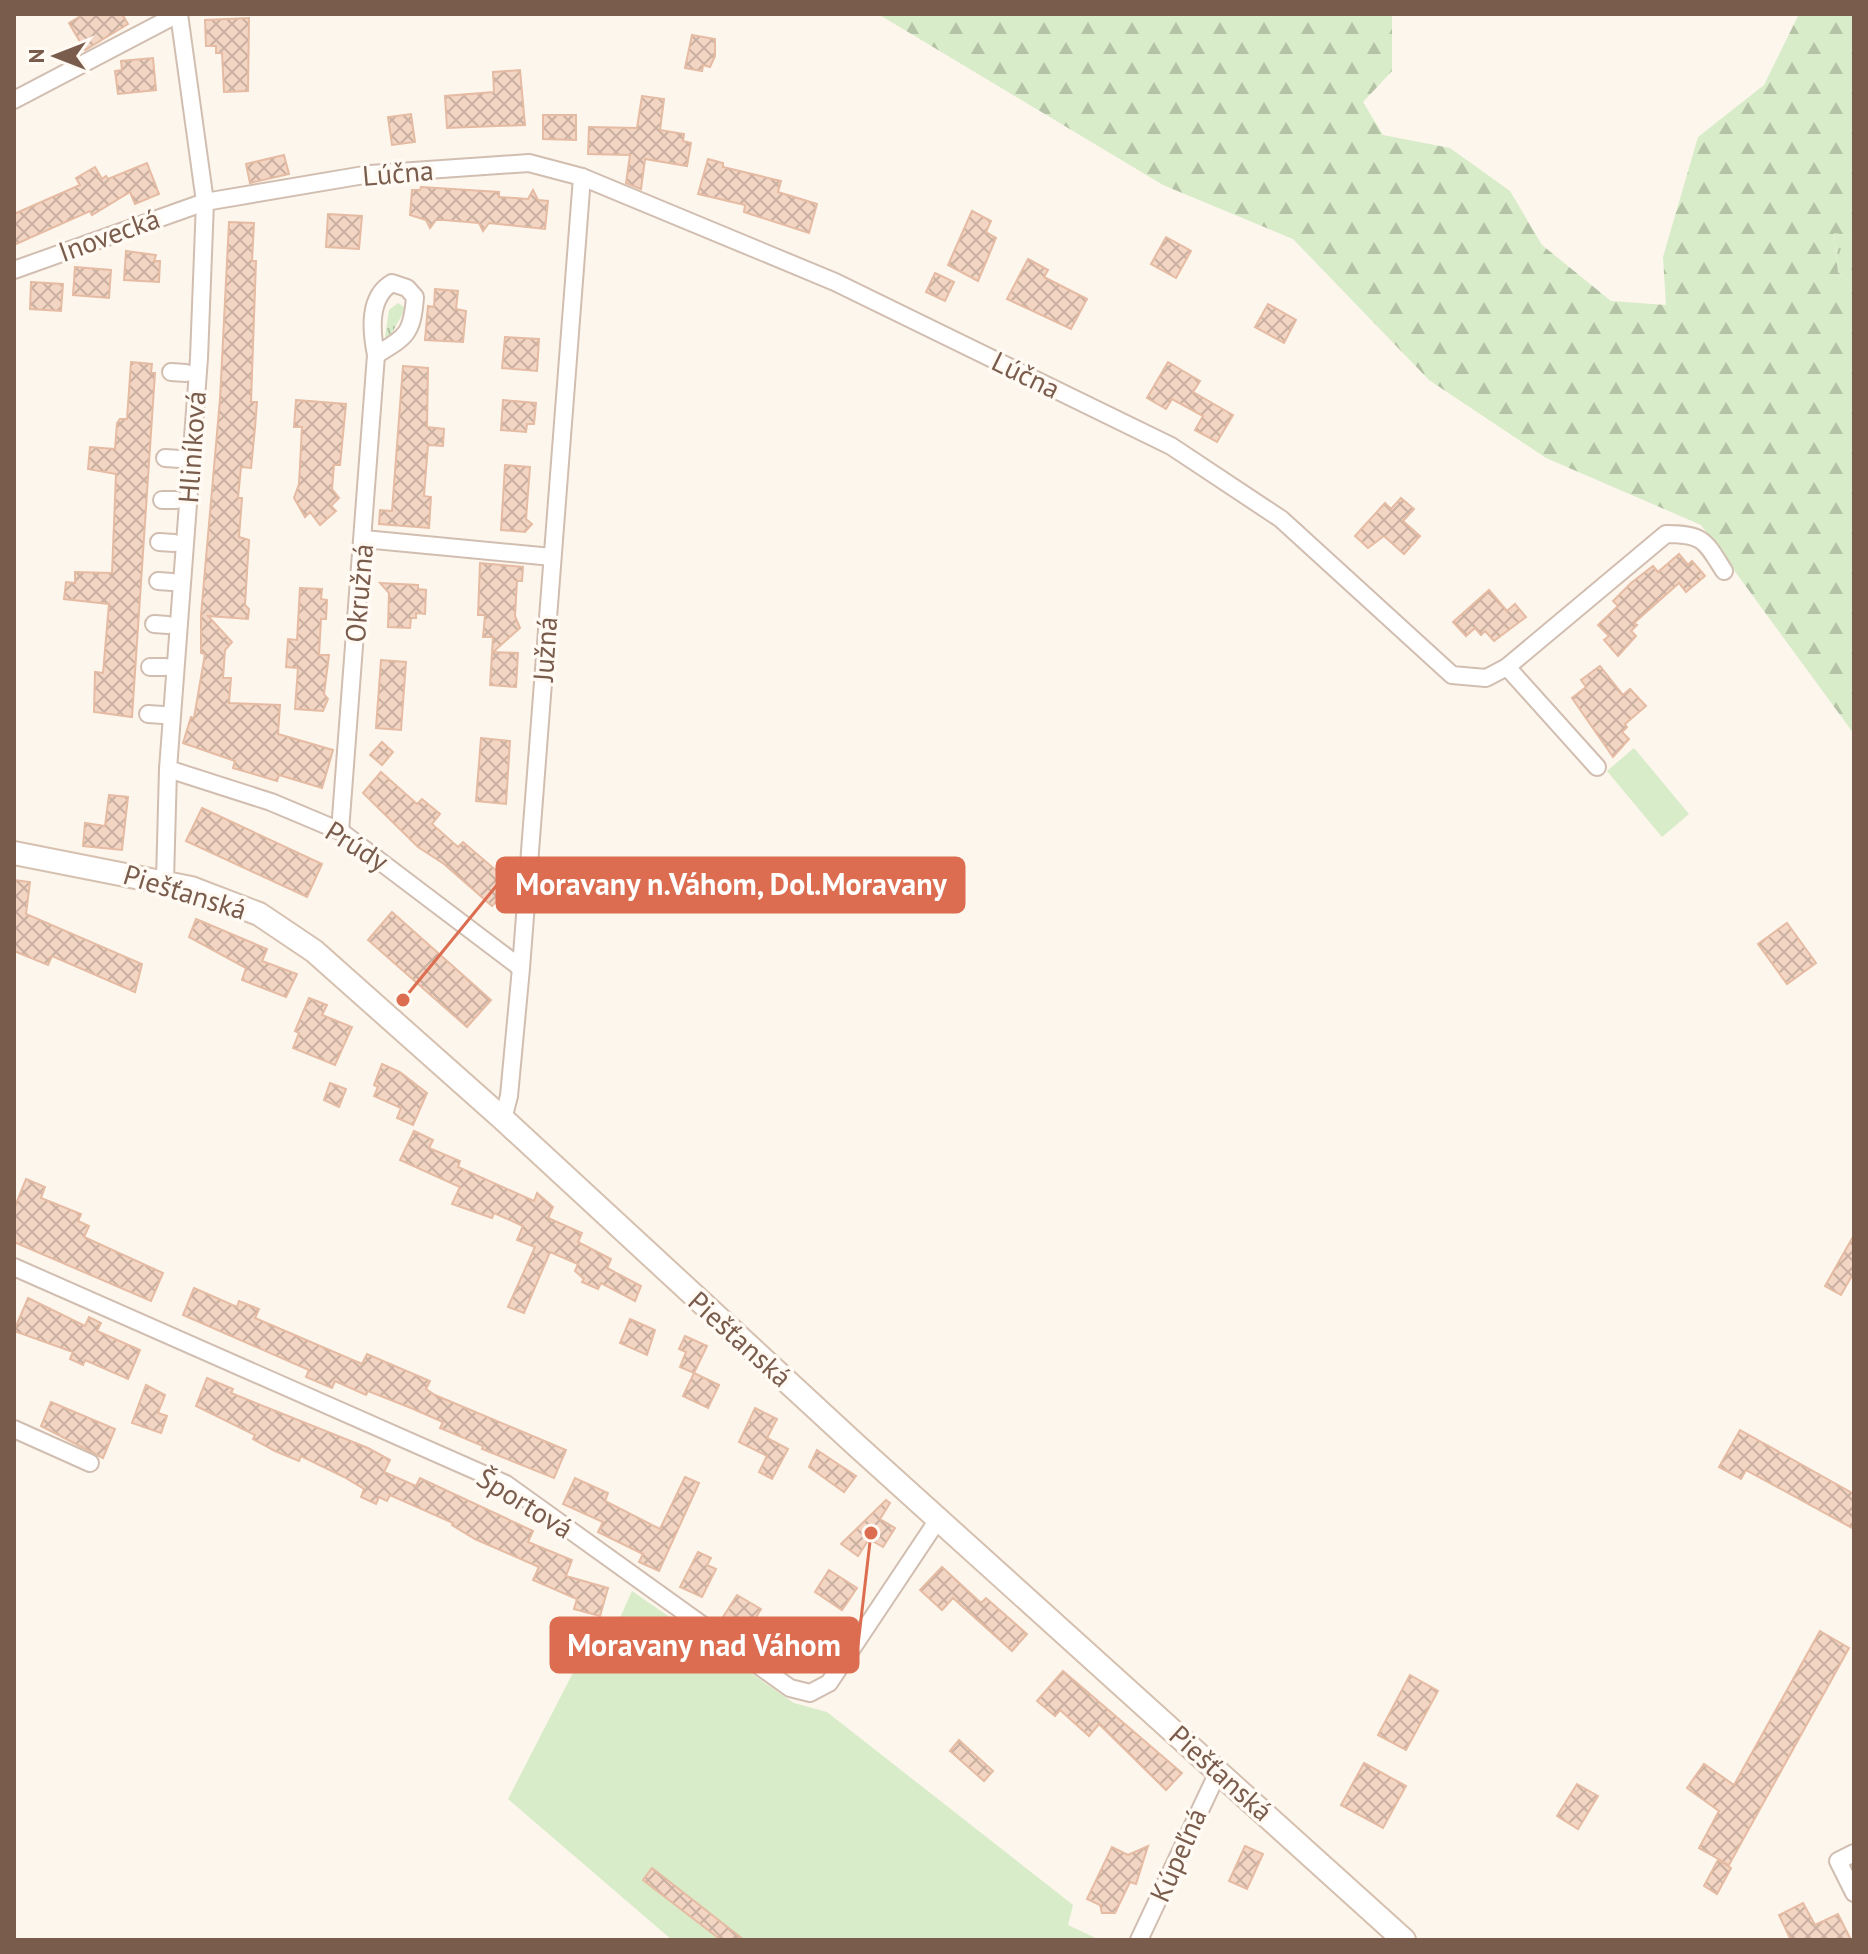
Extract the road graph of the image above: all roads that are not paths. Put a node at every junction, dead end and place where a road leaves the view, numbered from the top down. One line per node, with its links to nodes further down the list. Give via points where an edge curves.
1 (178, 14): 2 (street); 4 (street, Hliníková)
2 (14, 100)
3 (582, 177): 4 (street, Lúčna, via 529,163 370,174); 8 (street, Južná); 10 (street, Lúčna, via 835,282 1171,446 1281,519 1452,675 1486,678)
4 (205, 202): 5 (street, Inovecká); 12 (street, Hliníková, via 199,358)
5 (14, 270)
6 (376, 355): 7 (street, Okružná)
7 (364, 539): 8 (street); 13 (street, Okružná)
8 (552, 557): 16 (street, Južná)
9 (1724, 571): 10 (street, Lúčna, via 1703,538 1666,534)
10 (1507, 667): 11 (street)
11 (1597, 767)
12 (168, 769): 13 (street, Prúdy); 15 (street, Hliníková)
13 (340, 831): 16 (street, Prúdy)
14 (14, 853): 15 (main road, Piešťanská)
15 (165, 880): 17 (main road, Piešťanská, via 249,909 290,934)
16 (521, 968): 17 (street, Južná)
17 (503, 1119): 21 (main road, Piešťanská)
18 (14, 1267): 21 (street, Športová, via 506,1484 790,1688 810,1693 829,1683)
19 (14, 1429): 20 (street)
20 (90, 1463)
21 (939, 1518): 22 (main road, Piešťanská)
22 (1219, 1770): 25 (street, Kúpeľná); 26 (main road, Piešťanská)
23 (1854, 1853): 24 (street, via 1838,1861)
24 (1854, 1893)
25 (1139, 1940)
26 (1404, 1940)

